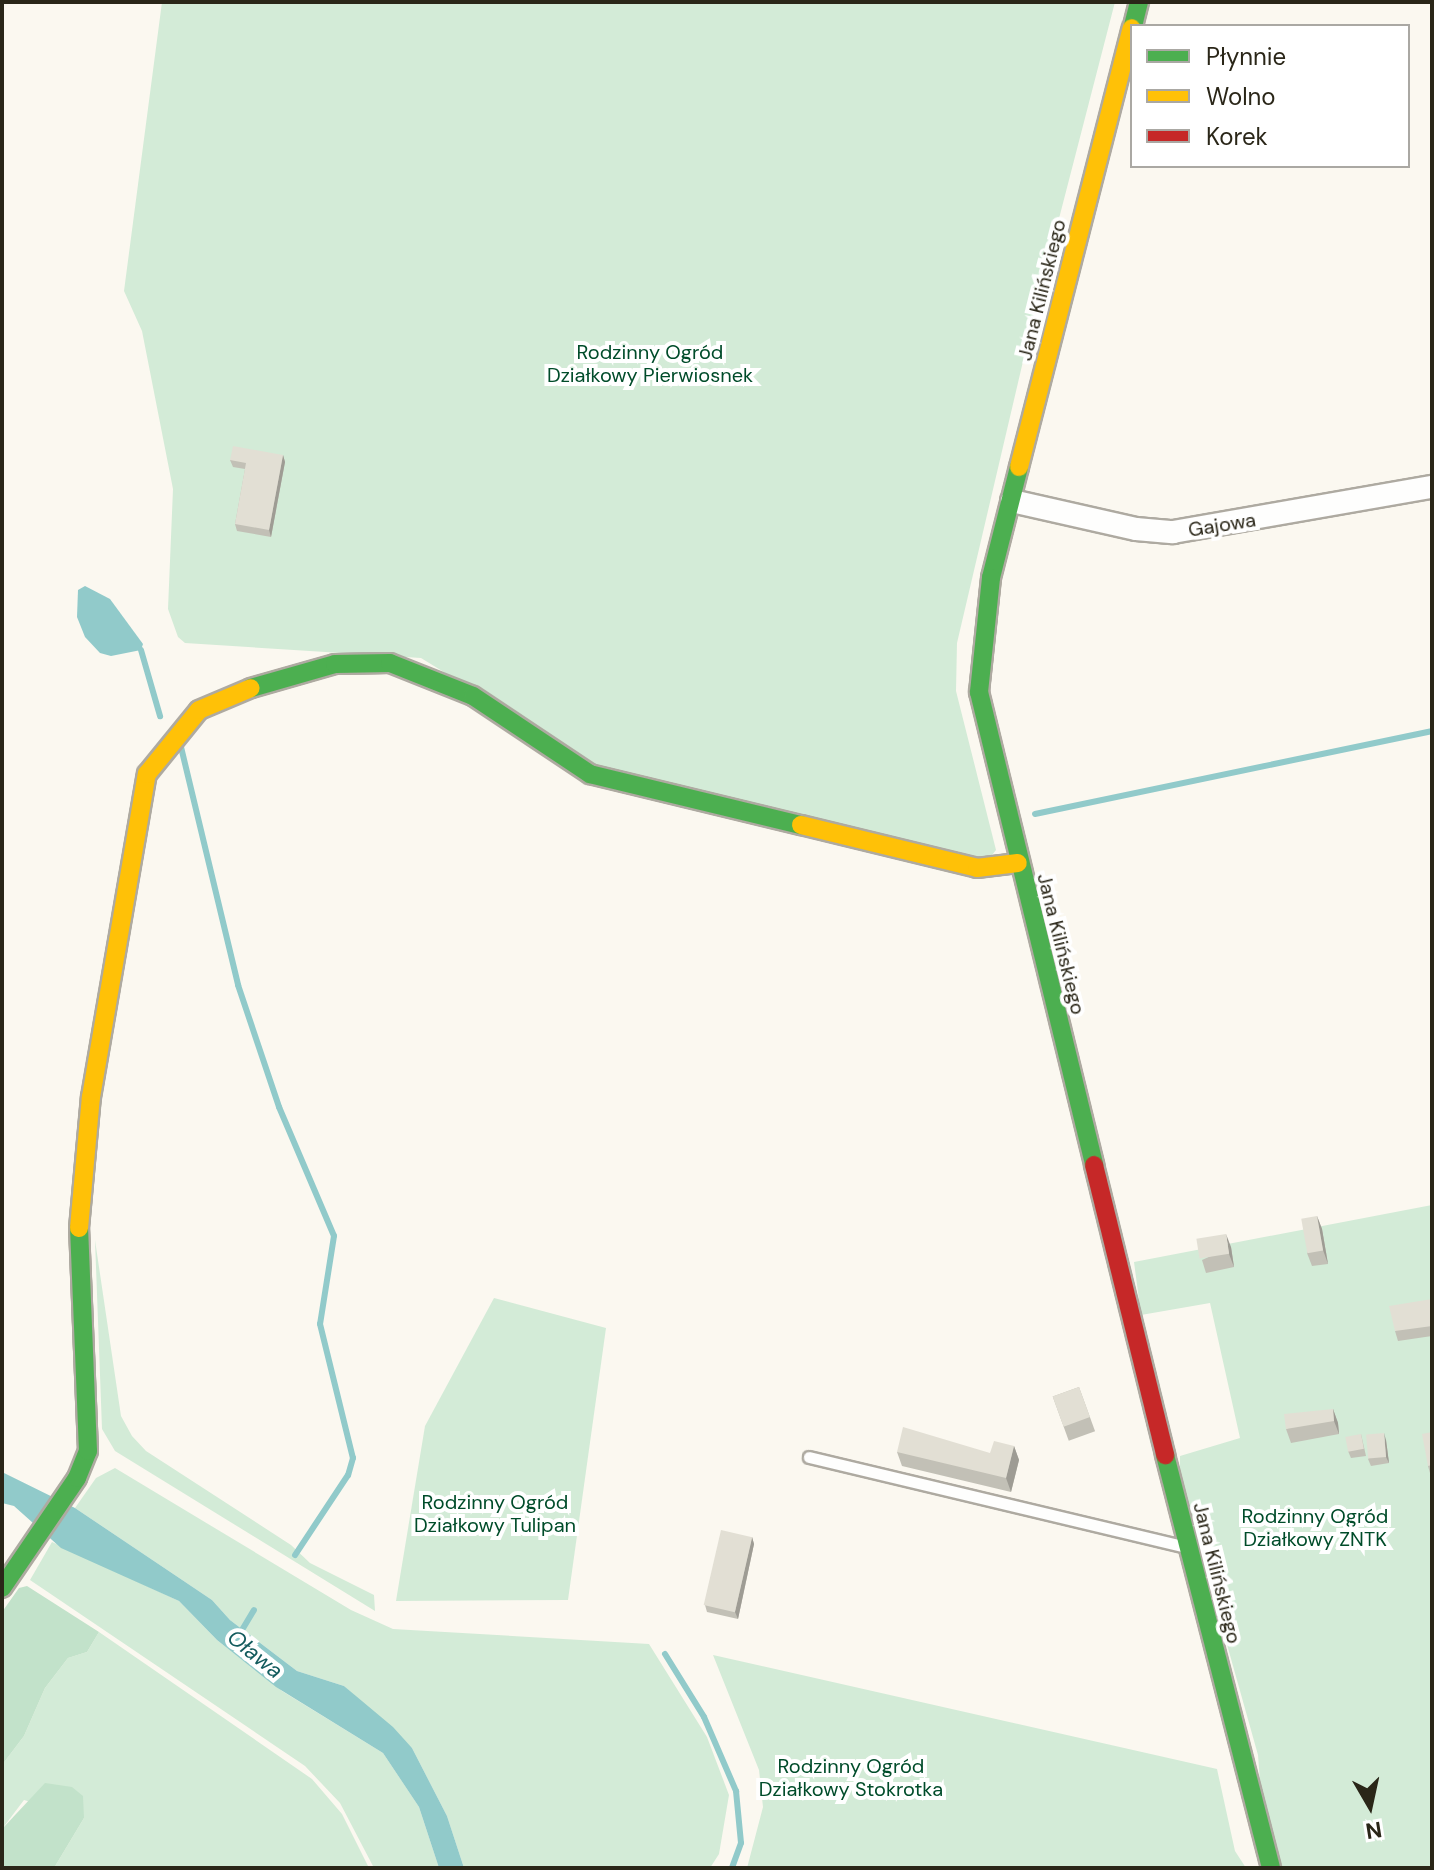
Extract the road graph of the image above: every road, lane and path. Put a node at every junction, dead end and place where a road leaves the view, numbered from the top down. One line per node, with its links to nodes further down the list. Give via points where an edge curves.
1 (1139, 2): 2 (street, Jana Kilińskiego)
2 (1133, 24)
3 (1130, 35): 5 (street, Jana Kilińskiego)
4 (1432, 487): 5 (street, Gajowa, via 1173,532 1136,529)
5 (1012, 501): 6 (street, Jana Kilińskiego, via 986,597 978,678)
6 (1018, 863): 8 (street, Jana Kilińskiego); 9 (street, via 977,868 590,774 460,689 390,663 335,664 271,679 199,710 147,774 91,1097 78,1201 91,1424 88,1451 77,1478)
7 (809, 1457): 8 (lane)
8 (1187, 1546): 10 (street, Jana Kilińskiego)
9 (2, 1588)
10 (1271, 1868)

